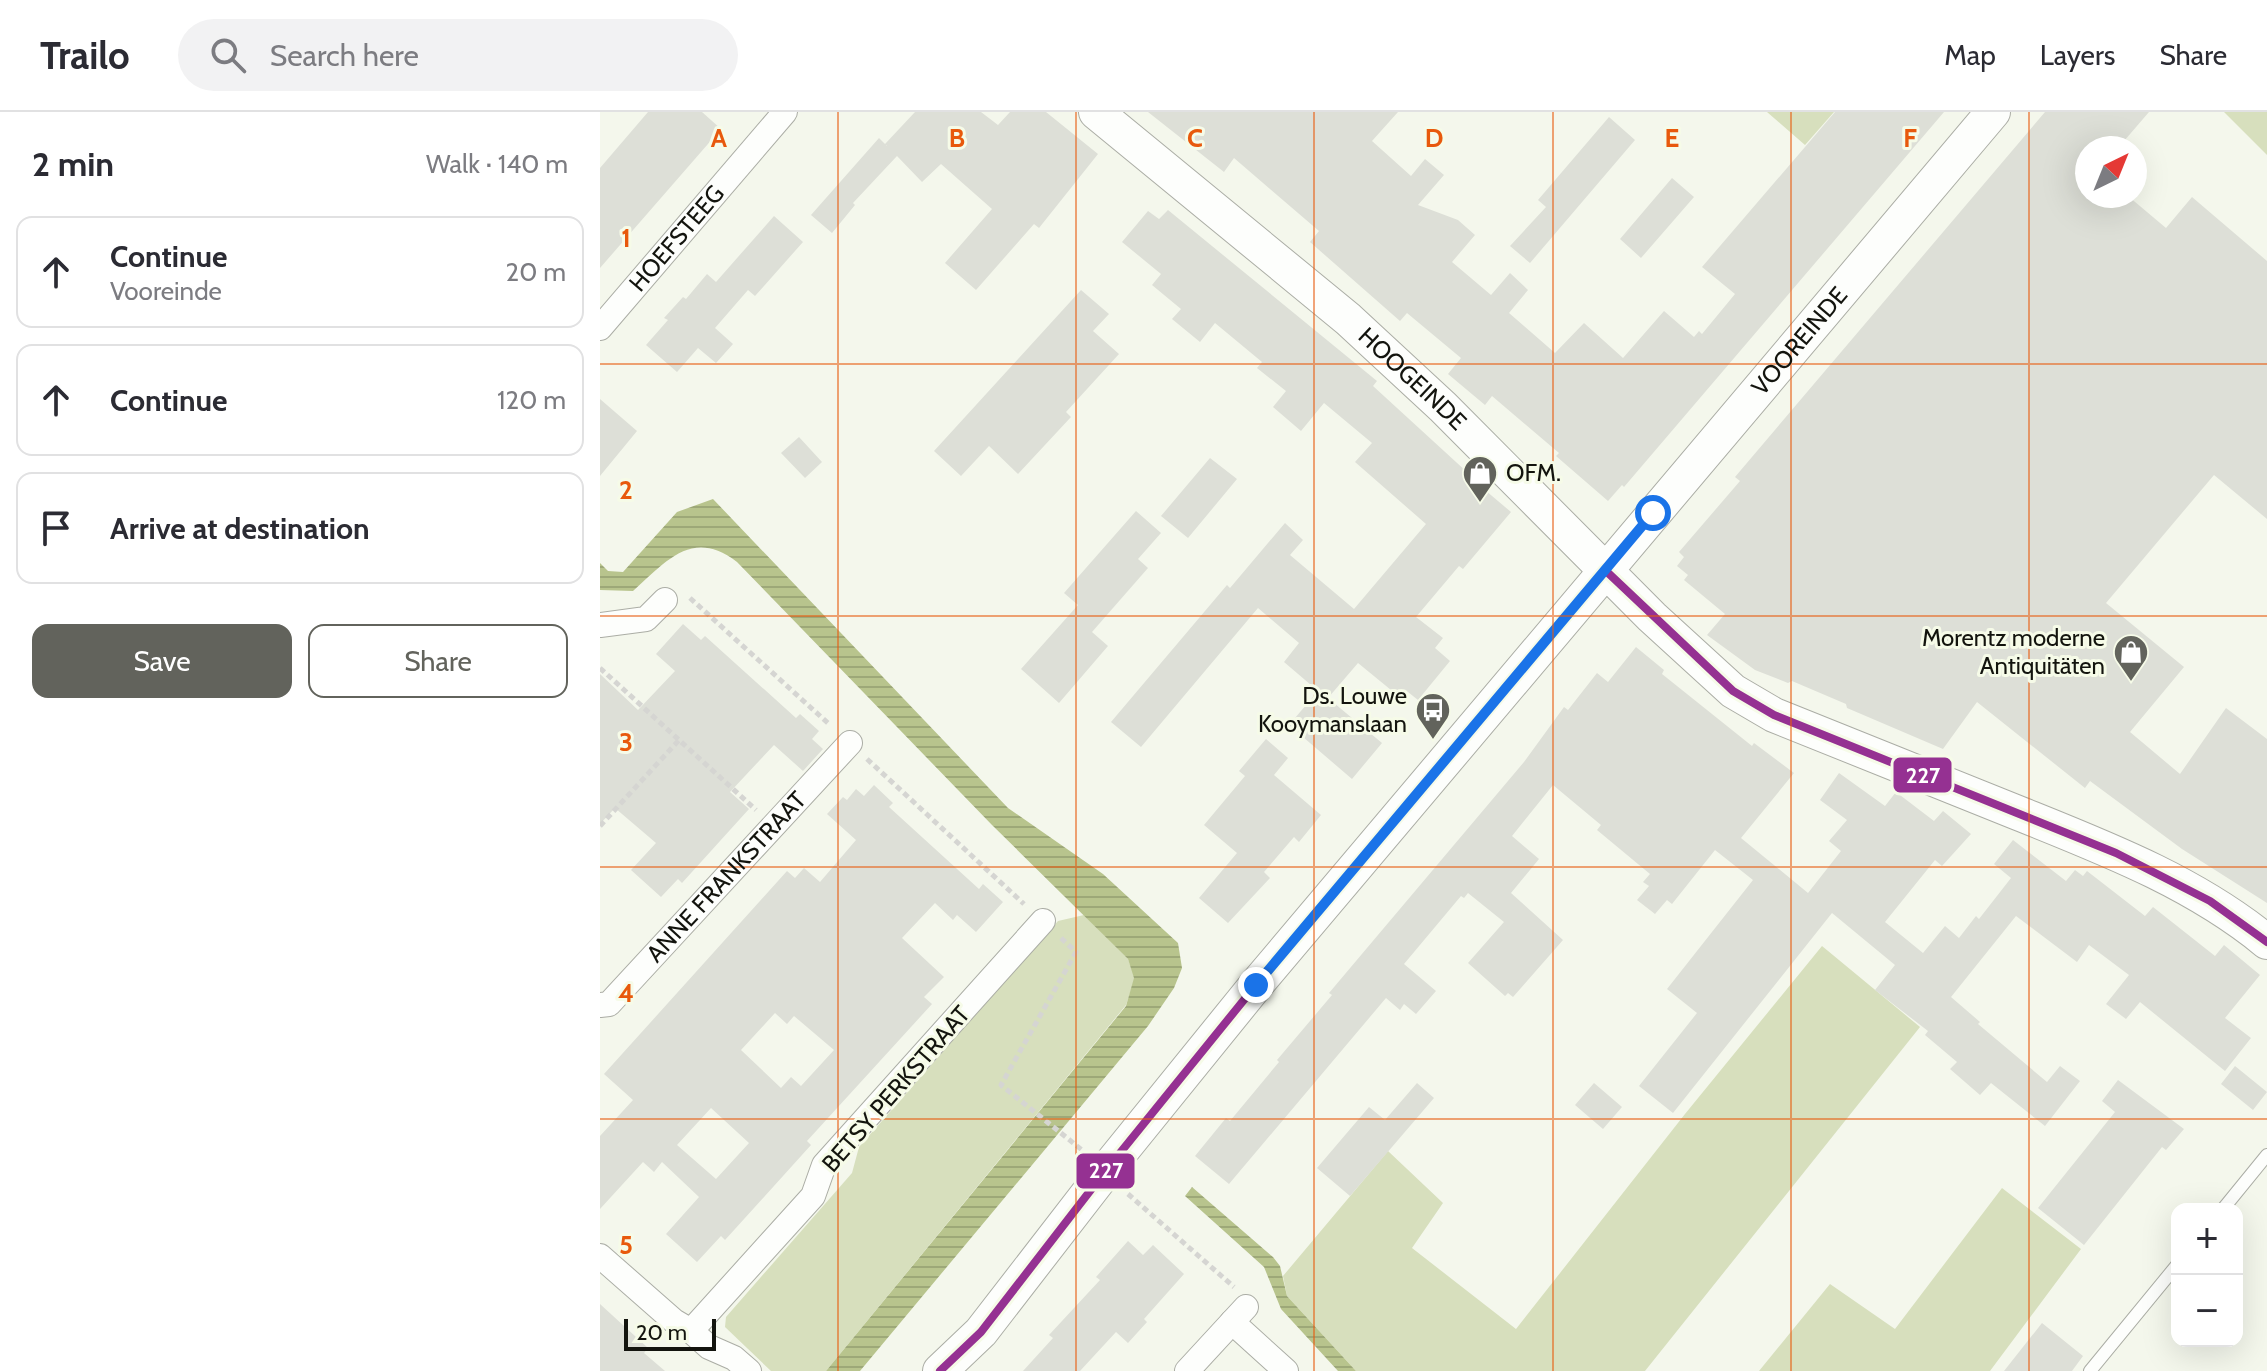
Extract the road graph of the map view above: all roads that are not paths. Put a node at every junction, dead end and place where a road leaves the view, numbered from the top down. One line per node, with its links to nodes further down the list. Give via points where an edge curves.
1 (785, 112): 4 (street, HOEFSTEEG)
2 (1096, 112): 5 (main road, HOOGEINDE, via 1348,319)
3 (1993, 112): 5 (main road, VOOREINDE)
4 (600, 328)
5 (1605, 570): 10 (main road, HOOGEINDE, via 1733,691 1774,715 2100,846 2183,885); 16 (main road, VOOREINDE, via 1256,985)
6 (665, 600): 7 (street, via 646,619)
7 (600, 625)
8 (850, 743): 11 (street, ANNE FRANKSTRAAT, via 609,1004)
9 (1043, 921): 17 (street, BETSY PERKSTRAAT, via 824,1165 813,1196)
10 (2267, 942)
11 (600, 1005)
12 (2267, 1155): 13 (lane)
13 (2228, 1203)
14 (600, 1256): 17 (street)
15 (2171, 1272): 24 (lane)
16 (981, 1332): 20 (main road); 21 (main road)
17 (700, 1339): 18 (street); 19 (street)
18 (721, 1371)
19 (749, 1371)
20 (940, 1371)
21 (958, 1371)
22 (1187, 1371): 23 (street, via 1240,1308)
23 (1286, 1371)
24 (2090, 1371)

